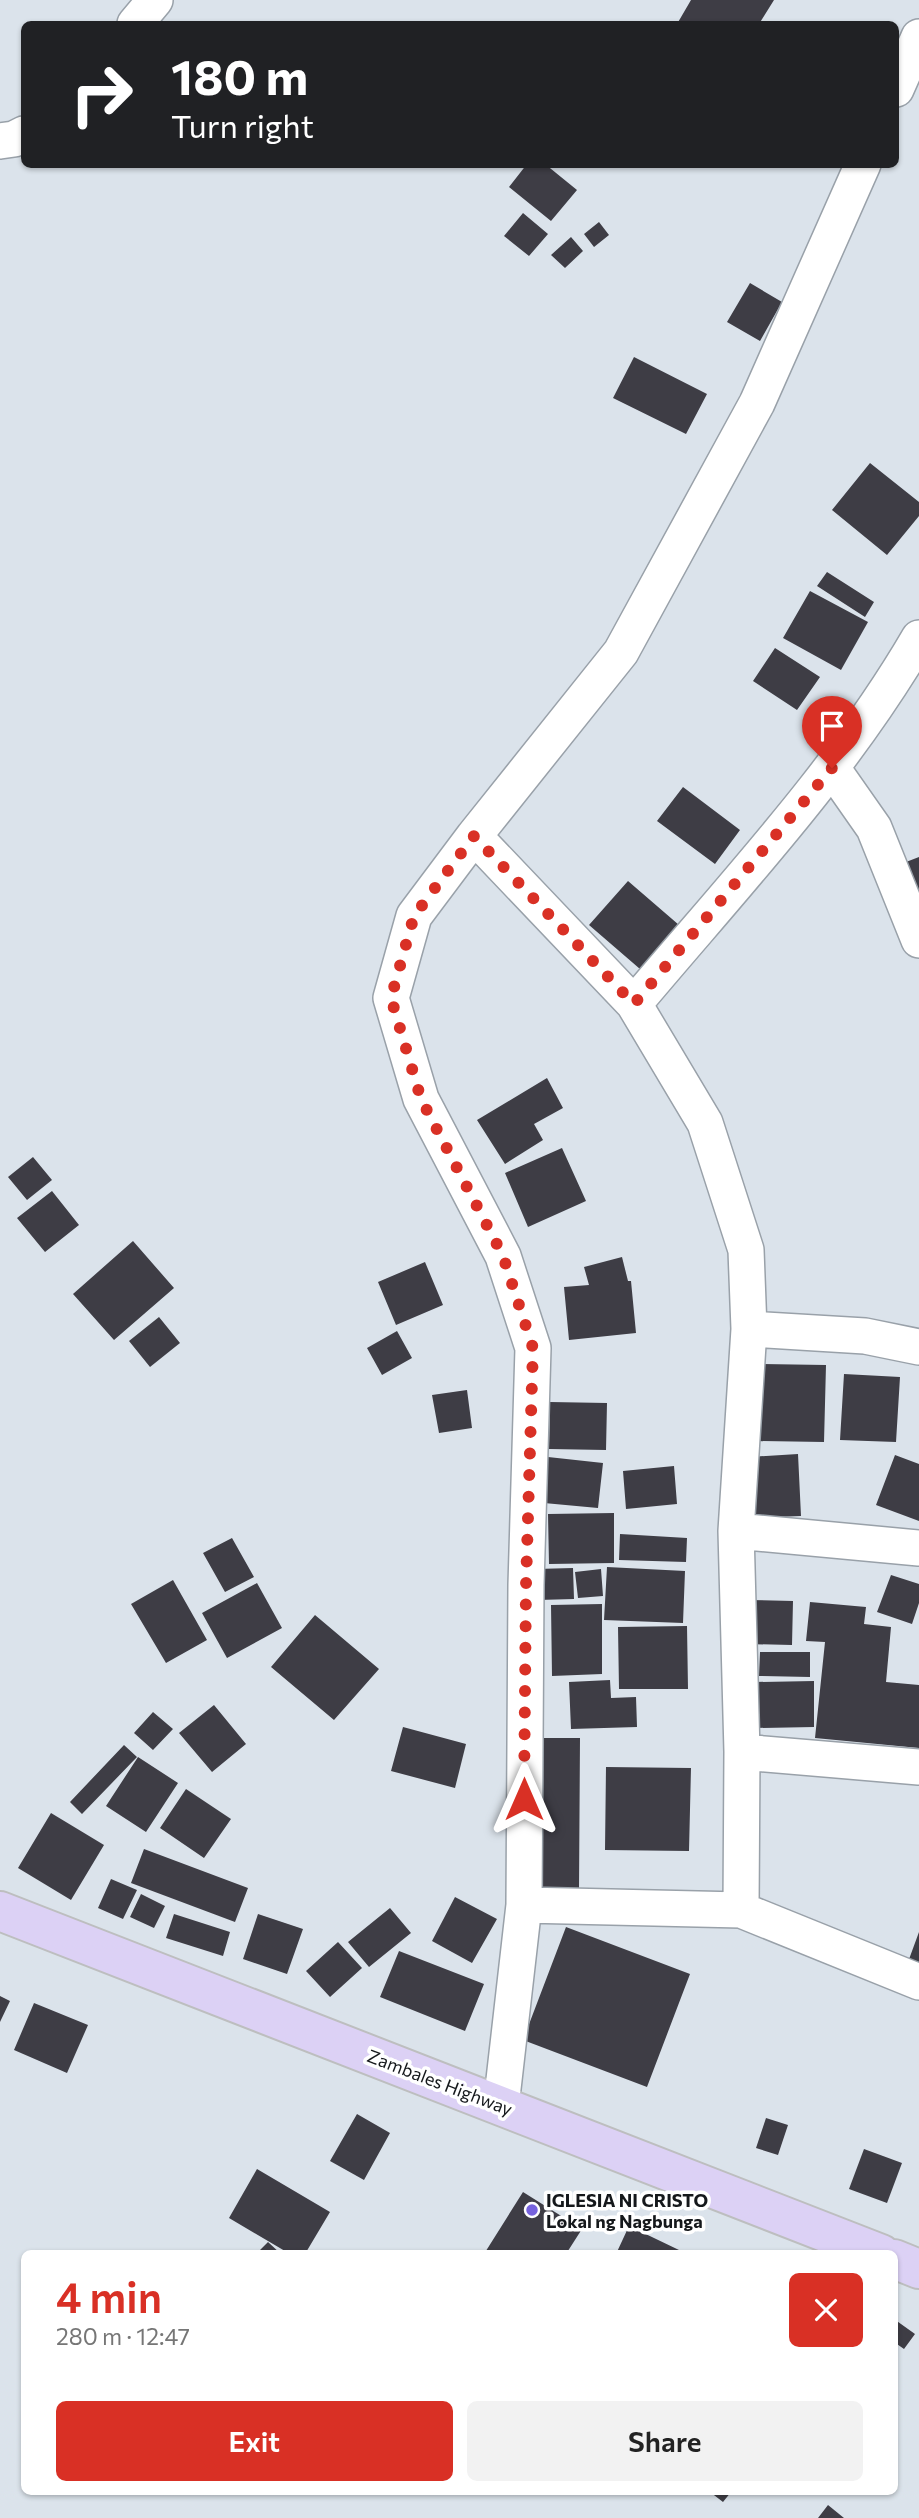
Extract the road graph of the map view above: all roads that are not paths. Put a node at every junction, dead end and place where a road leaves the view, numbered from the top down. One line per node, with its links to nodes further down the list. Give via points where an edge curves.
1 (156, 0): 2 (street)
2 (138, 21)
3 (919, 37): 4 (street)
4 (899, 82)
5 (21, 136): 6 (street)
6 (0, 141)
7 (861, 168): 10 (street, via 757,403 621,652)
8 (919, 638): 9 (street)
9 (832, 768): 11 (street, via 874,828); 12 (street)
10 (474, 836): 12 (street); 19 (street, via 414,916 391,998 421,1099 503,1256 533,1348)
11 (919, 940)
12 (634, 1004): 13 (street, via 705,1123 746,1250)
13 (750, 1329): 14 (street, via 865,1336); 15 (street)
14 (919, 1347)
15 (736, 1531): 16 (street); 17 (street)
16 (919, 1548)
17 (742, 1752): 18 (street); 20 (street)
18 (919, 1767)
19 (524, 1905): 20 (street); 23 (street)
20 (741, 1910): 22 (street)
21 (0, 1911): 23 (main road, Zambales Highway)
22 (919, 1982)
23 (501, 2106): 24 (main road, Zambales Highway)
24 (871, 2250)
25 (898, 2261): 26 (main road)
26 (919, 2269)

